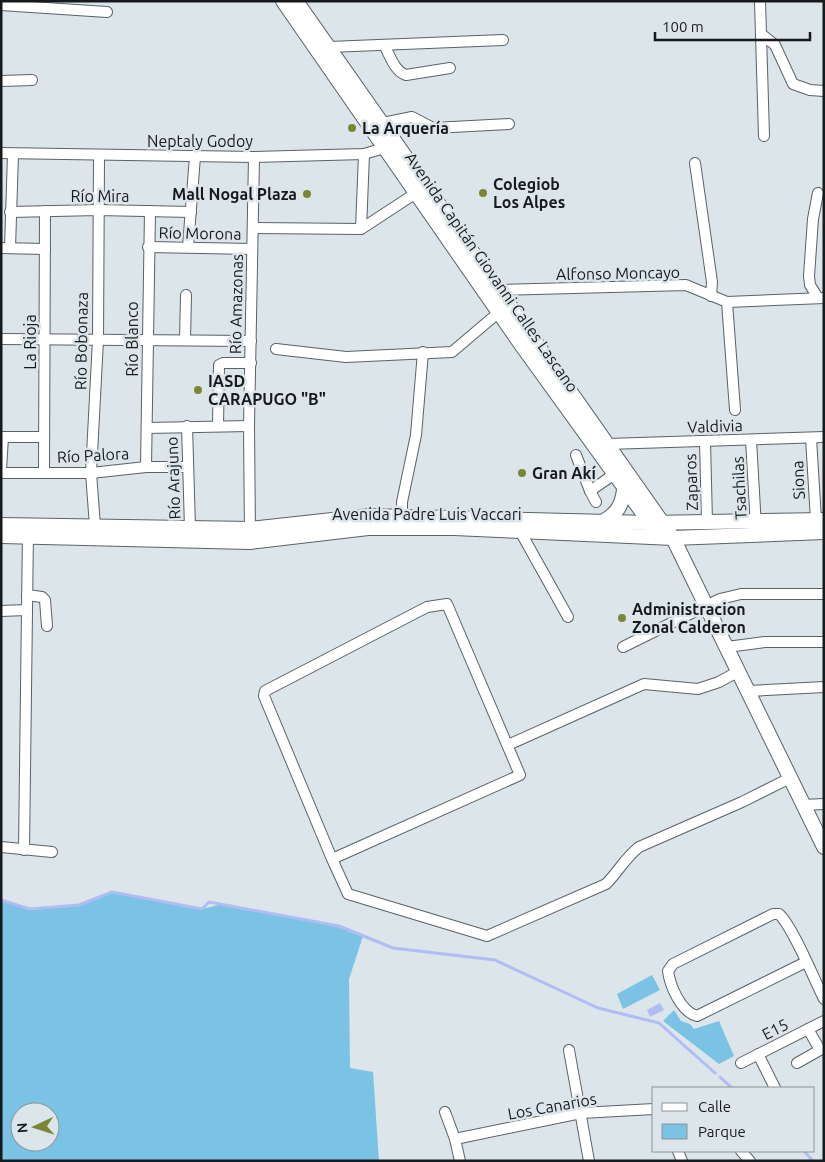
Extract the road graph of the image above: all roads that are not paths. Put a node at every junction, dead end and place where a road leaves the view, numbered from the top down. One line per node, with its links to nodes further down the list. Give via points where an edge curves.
1 (283, 1): 17 (main road, Avenida Capitán Giovanni Calles Lascano)
2 (296, 1): 9 (main road, Avenida Capitán Giovanni Calles Lascano)
3 (760, 1): 6 (street)
4 (1, 5): 5 (street)
5 (107, 12)
6 (761, 34): 13 (street, via 774,44 793,84); 16 (street)
7 (503, 40): 8 (street)
8 (384, 44): 9 (street); 10 (street, via 397,70 406,75)
9 (329, 47): 14 (main road, Avenida Capitán Giovanni Calles Lascano)
10 (450, 68)
11 (32, 80): 12 (street)
12 (1, 81)
13 (824, 91)
14 (383, 123): 15 (street, via 412,117 433,128); 17 (main road, Avenida Capitán Giovanni Calles Lascano)
15 (508, 124)
16 (764, 136)
17 (391, 146): 20 (street, Neptaly Godoy); 25 (main road, Avenida Capitán Giovanni Calles Lascano); 39 (main road, Avenida Capitán Giovanni Calles Lascano)
18 (1, 154): 19 (street, Neptaly Godoy)
19 (12, 154): 21 (street, Neptaly Godoy); 29 (street)
20 (364, 154): 23 (street, Neptaly Godoy); 33 (street)
21 (99, 156): 22 (street, Neptaly Godoy); 27 (street, Río Bobonaza)
22 (195, 156): 23 (street, Neptaly Godoy); 31 (street)
23 (254, 157): 32 (street, Río Amazonas)
24 (695, 163): 41 (street, via 712,282)
25 (416, 193): 33 (street); 44 (main road, Avenida Capitán Giovanni Calles Lascano)
26 (818, 193): 42 (street, via 809,276 810,285)
27 (98, 210): 28 (street, Río Mira); 30 (street, Río Mira); 47 (street, Río Bobonaza)
28 (150, 211): 31 (street, Río Mira); 34 (street, Río Blanco)
29 (10, 212): 30 (street, Río Mira); 36 (street)
30 (45, 212): 37 (street, La Rioja)
31 (191, 212): 35 (street)
32 (253, 228): 33 (street); 38 (street, Río Amazonas)
33 (361, 229)
34 (148, 247): 35 (street, Río Morona); 48 (street, Río Blanco)
35 (188, 247): 38 (street, Río Morona)
36 (6, 248): 37 (street)
37 (45, 249): 46 (street, La Rioja)
38 (252, 249): 50 (street, Río Amazonas)
39 (500, 290): 41 (street, Alfonso Moncayo, via 686,285); 65 (main road, Avenida Capitán Giovanni Calles Lascano)
40 (186, 295): 49 (street)
41 (711, 296): 43 (street, Alfonso Moncayo)
42 (821, 298): 43 (street, Alfonso Moncayo)
43 (727, 302): 54 (street)
44 (498, 313): 52 (street, via 452,352); 72 (main road, Avenida Capitán Giovanni Calles Lascano)
45 (1, 339): 46 (street)
46 (45, 339): 47 (street); 60 (street, La Rioja)
47 (98, 340): 48 (street); 71 (street, Río Bobonaza)
48 (147, 340): 49 (street); 58 (street, Río Blanco)
49 (185, 340): 50 (street)
50 (251, 341): 53 (street, Río Amazonas)
51 (276, 349): 52 (street, via 346,357)
52 (423, 352): 76 (street, via 416,435 402,502)
53 (251, 362): 56 (street, via 219,365); 57 (street, Río Amazonas)
54 (735, 410)
55 (187, 426): 56 (street); 58 (street); 68 (street, Río Arajuno)
56 (218, 426): 57 (street)
57 (249, 426): 89 (street, Río Amazonas)
58 (146, 428): 67 (street, Río Blanco)
59 (2, 437): 60 (street); 69 (street)
60 (44, 437): 70 (street, La Rioja)
61 (824, 437): 62 (street, Valdivia)
62 (812, 438): 63 (street, Valdivia); 77 (street, Siona)
63 (751, 440): 64 (street, Valdivia); 85 (street, Tsachilas)
64 (705, 441): 65 (street, Valdivia); 79 (street, Zaparos)
65 (607, 444): 81 (main road, Avenida Capitán Giovanni Calles Lascano)
66 (576, 455): 74 (street)
67 (146, 467): 68 (street, Río Palora); 71 (street, Río Palora)
68 (187, 467): 84 (street, Río Arajuno)
69 (1, 472): 70 (street, Río Palora)
70 (44, 472): 71 (street, Río Palora)
71 (91, 473): 83 (street, Río Bobonaza)
72 (613, 475): 73 (main road, Avenida Capitán Giovanni Calles Lascano); 74 (street)
73 (624, 490): 78 (main road, via 619,508); 80 (main road, Avenida Capitán Giovanni Calles Lascano)
74 (590, 491): 75 (street)
75 (596, 502)
76 (402, 517): 78 (main road, Avenida Padre Luis Vaccari); 89 (main road, Avenida Padre Luis Vaccari, via 360,517)
77 (820, 520): 85 (main road, Avenida Padre Luis Vaccari)
78 (602, 522): 80 (main road, Avenida Padre Luis Vaccari)
79 (707, 522): 81 (main road, Avenida Padre Luis Vaccari); 85 (main road, Avenida Padre Luis Vaccari)
80 (649, 523): 81 (main road, Avenida Padre Luis Vaccari); 91 (main road, Avenida Capitán Giovanni Calles Lascano)
81 (664, 523): 91 (main road, Avenida Capitán Giovanni Calles Lascano)
82 (1, 525): 86 (main road, Avenida Padre Luis Vaccari)
83 (95, 526): 84 (main road, Avenida Padre Luis Vaccari); 86 (main road, Avenida Padre Luis Vaccari)
84 (190, 528): 89 (main road, Avenida Padre Luis Vaccari)
85 (756, 528): 88 (main road, Avenida Padre Luis Vaccari); 91 (main road, Avenida Padre Luis Vaccari)
86 (28, 531): 89 (main road, Avenida Padre Luis Vaccari); 90 (main road, Avenida Padre Luis Vaccari); 93 (street)
87 (520, 531): 89 (main road, Avenida Padre Luis Vaccari, via 368,528); 91 (main road, Avenida Padre Luis Vaccari); 97 (street)
88 (824, 532)
89 (250, 535)
90 (1, 536)
91 (668, 538): 94 (main road, Avenida Capitán Giovanni Calles Lascano, via 682,555)
92 (824, 594): 94 (street, via 741,594)
93 (27, 595): 95 (street); 98 (street, via 45,600)
94 (708, 606): 100 (street); 101 (main road, Avenida Capitán Giovanni Calles Lascano)
95 (26, 610): 96 (street); 111 (street)
96 (1, 611)
97 (568, 617)
98 (47, 626)
99 (824, 642): 101 (street)
100 (623, 646)
101 (727, 646): 102 (main road, Avenida Capitán Giovanni Calles Lascano)
102 (739, 671): 104 (main road, Avenida Capitán Giovanni Calles Lascano); 105 (street, via 698,689 644,684)
103 (824, 687): 104 (street)
104 (748, 691): 106 (main road, Avenida Capitán Giovanni Calles Lascano)
105 (508, 745): 113 (street, via 520,775); 113 (street, via 447,604 427,607 265,691 264,696)
106 (790, 778): 108 (main road, Avenida Capitán Giovanni Calles Lascano); 113 (street, via 638,847 624,859 606,884 488,936 348,894)
107 (824, 804): 108 (street)
108 (803, 805): 110 (main road, Avenida Capitán Giovanni Calles Lascano)
109 (1, 847): 111 (street)
110 (824, 848)
111 (24, 850): 112 (street)
112 (52, 852)
113 (332, 859)
114 (806, 962): 114 (street, via 784,919 776,913 673,964 668,971 682,1006 697,1016); 115 (street)
115 (824, 999)
116 (824, 1021): 117 (street, E15)
117 (808, 1029): 119 (street, E15); 121 (street, via 820,1050)
118 (569, 1050): 125 (street)
119 (758, 1054): 120 (street, E15); 122 (street)
120 (740, 1063)
121 (797, 1063)
122 (774, 1087)
123 (652, 1109): 125 (street, Los Canarios)
124 (445, 1112): 126 (street)
125 (581, 1113): 126 (street, Los Canarios); 128 (street)
126 (455, 1139): 127 (street)
127 (460, 1161)
128 (589, 1161)

